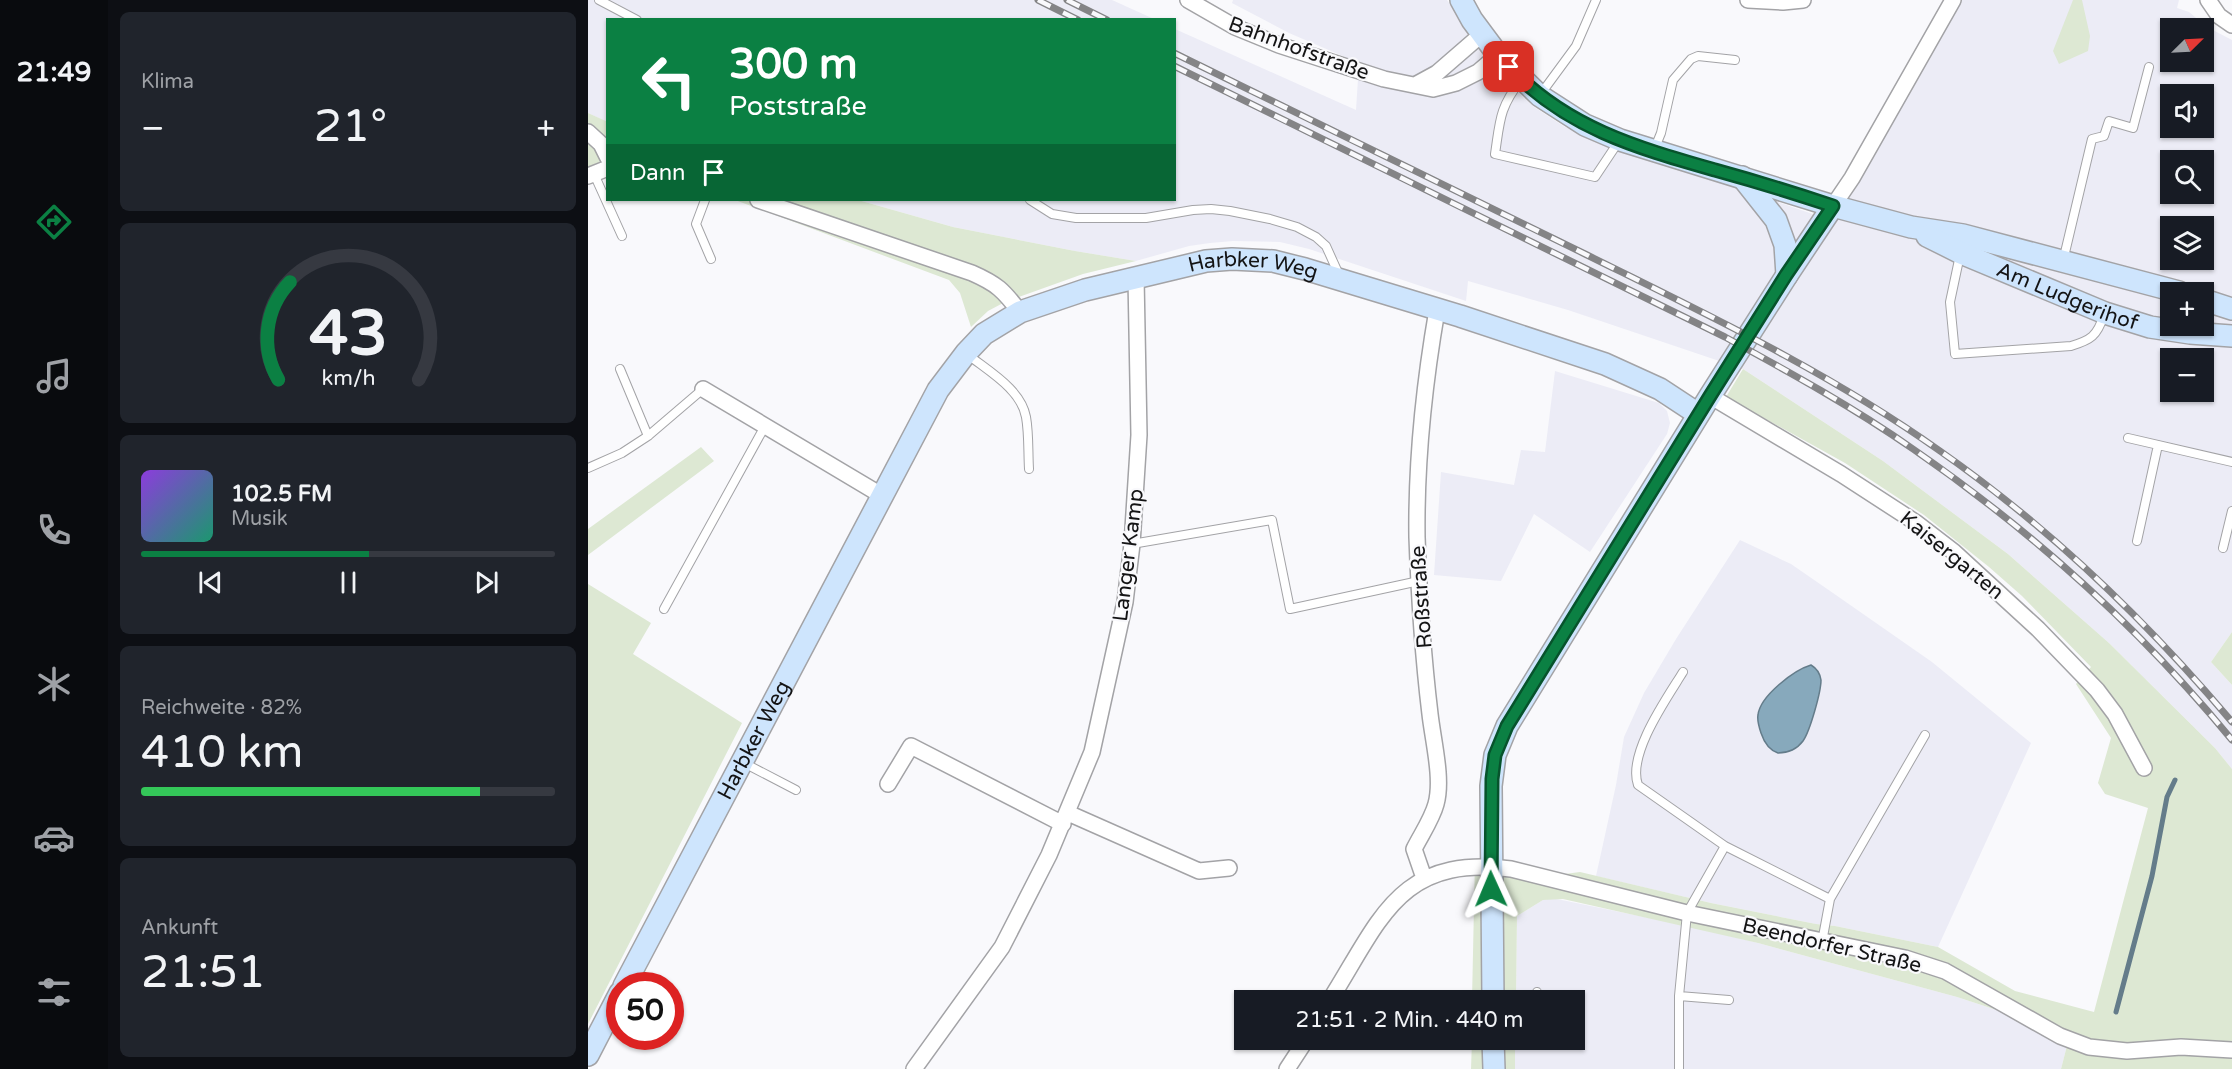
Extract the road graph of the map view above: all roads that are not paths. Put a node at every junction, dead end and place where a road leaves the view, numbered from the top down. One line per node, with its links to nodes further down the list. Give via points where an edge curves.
1 (598, 0): 9 (lane)
2 (1188, 0): 16 (street, Bahnhofstraße, via 1270,42 1384,79)
3 (1461, 0): 11 (main road, Am Ludgerihof)
4 (1596, 0): 17 (lane, via 1576,46)
5 (1748, 0): 6 (street)
6 (1803, 0)
7 (1953, 0): 29 (street)
8 (2208, 0): 10 (street)
9 (633, 18)
10 (2232, 26)
11 (1482, 34): 12 (main road, Am Ludgerihof); 16 (street, via 1437,73)
12 (1498, 55): 15 (main road, Am Ludgerihof); 16 (street, Bahnhofstraße, via 1478,72 1456,83 1433,89)
13 (1735, 60): 20 (lane, via 1698,56 1691,59 1673,80)
14 (2149, 67): 34 (lane, via 2133,128 2109,121 2104,136 2092,139)
15 (1521, 80): 17 (main road, Am Ludgerihof); 19 (lane, via 1503,108 1495,154 1595,177)
16 (1415, 85)
17 (1540, 96): 19 (main road, Am Ludgerihof, via 1585,125)
18 (588, 132): 21 (street)
19 (1620, 140): 20 (main road, Am Ludgerihof)
20 (1653, 152): 23 (main road, Am Ludgerihof)
21 (606, 154)
22 (596, 173): 24 (lane)
23 (1742, 177): 29 (main road, Am Ludgerihof); 35 (main road, via 1776,220 1785,245)
24 (606, 197)
25 (608, 201): 31 (lane)
26 (705, 201): 33 (lane, via 696,224)
27 (761, 201): 42 (street, via 972,273 995,284)
28 (1032, 201): 37 (lane, via 1052,214 1076,218 1146,218 1211,209 1270,219 1316,237 1326,246)
29 (1833, 206): 30 (main road, Am Ludgerihof); 35 (main road)
30 (1911, 227): 32 (main road, Am Ludgerihof); 34 (main road, Am Ludgerihof, via 1963,235)
31 (622, 236)
32 (1961, 253): 43 (main road, Am Ludgerihof); 43 (lane, via 1950,302 1955,354 2071,346 2089,340 2100,328)
33 (711, 259)
34 (2063, 262): 38 (main road, Am Ludgerihof)
35 (1786, 275): 48 (main road)
36 (1136, 278): 37 (main road, Harbker Weg, via 1206,261 1232,259 1273,261); 42 (main road, Harbker Weg); 60 (street, Langer Kamp, via 1139,435)
37 (1341, 279): 41 (main road, Harbker Weg)
38 (2160, 287)
39 (2214, 303): 40 (main road)
40 (2232, 309)
41 (1437, 310): 49 (main road, Harbker Weg, via 1605,364 1660,388); 62 (street, Roßstraße, via 1418,462)
42 (1020, 312): 45 (main road, Harbker Weg, via 984,334)
43 (2105, 313): 44 (main road, Am Ludgerihof, via 2150,327)
44 (2232, 336)
45 (966, 353): 56 (lane, via 1007,386 1021,404 1026,417); 57 (main road, Harbker Weg, via 938,390)
46 (620, 369): 51 (lane)
47 (703, 389): 50 (street); 51 (lane)
48 (1710, 396): 49 (main road); 67 (street, Kaisergarten, via 1869,492 1954,552 2038,628 2097,690 2115,714)
49 (1698, 414): 72 (main road, via 1507,726 1493,767)
50 (765, 426): 57 (street); 63 (lane)
51 (648, 435): 55 (lane, via 622,453)
52 (2128, 438): 53 (lane)
53 (2158, 445): 54 (lane); 59 (lane)
54 (2232, 462)
55 (588, 468)
56 (1029, 468)
57 (882, 495): 66 (main road, Harbker Weg)
58 (2232, 511): 61 (lane)
59 (2137, 541)
60 (1132, 544): 62 (lane, via 1272,520 1290,609); 70 (street, Langer Kamp, via 1125,602 1095,741)
61 (2223, 548)
62 (1419, 581): 74 (street, Roßstraße, via 1439,787 1436,806 1414,849)
63 (664, 609)
64 (1683, 672): 71 (lane, via 1649,729 1635,776 1638,785)
65 (1925, 735): 75 (lane)
66 (742, 762): 69 (lane); 78 (main road, Harbker Weg)
67 (2144, 768)
68 (888, 784): 70 (street, via 911,746)
69 (796, 790)
70 (1066, 819): 73 (street, via 1199,871); 88 (street, Langer Kamp, via 1002,947)
71 (1725, 846): 75 (lane); 76 (lane)
72 (1491, 866): 74 (street, Beendorfer Straße, via 1443,871); 76 (street, Beendorfer Straße); 80 (main road)
73 (1229, 868)
74 (1424, 878): 79 (street, Beendorfer Straße, via 1397,897)
75 (1830, 899): 77 (lane)
76 (1687, 913): 77 (street, Beendorfer Straße); 81 (lane)
77 (1822, 942): 86 (street, Beendorfer Straße, via 1905,958 1945,972 2060,1036 2089,1047 2127,1051 2181,1047)
78 (631, 972)
79 (1336, 990)
80 (1493, 990)
81 (1679, 996): 82 (lane); 91 (lane)
82 (1729, 1000)
83 (606, 1020): 87 (main road)
84 (1299, 1050): 89 (street)
85 (1493, 1050): 90 (main road)
86 (2232, 1050)
87 (588, 1055)
88 (914, 1069)
89 (1287, 1069)
90 (1494, 1069)
91 (1679, 1069)

